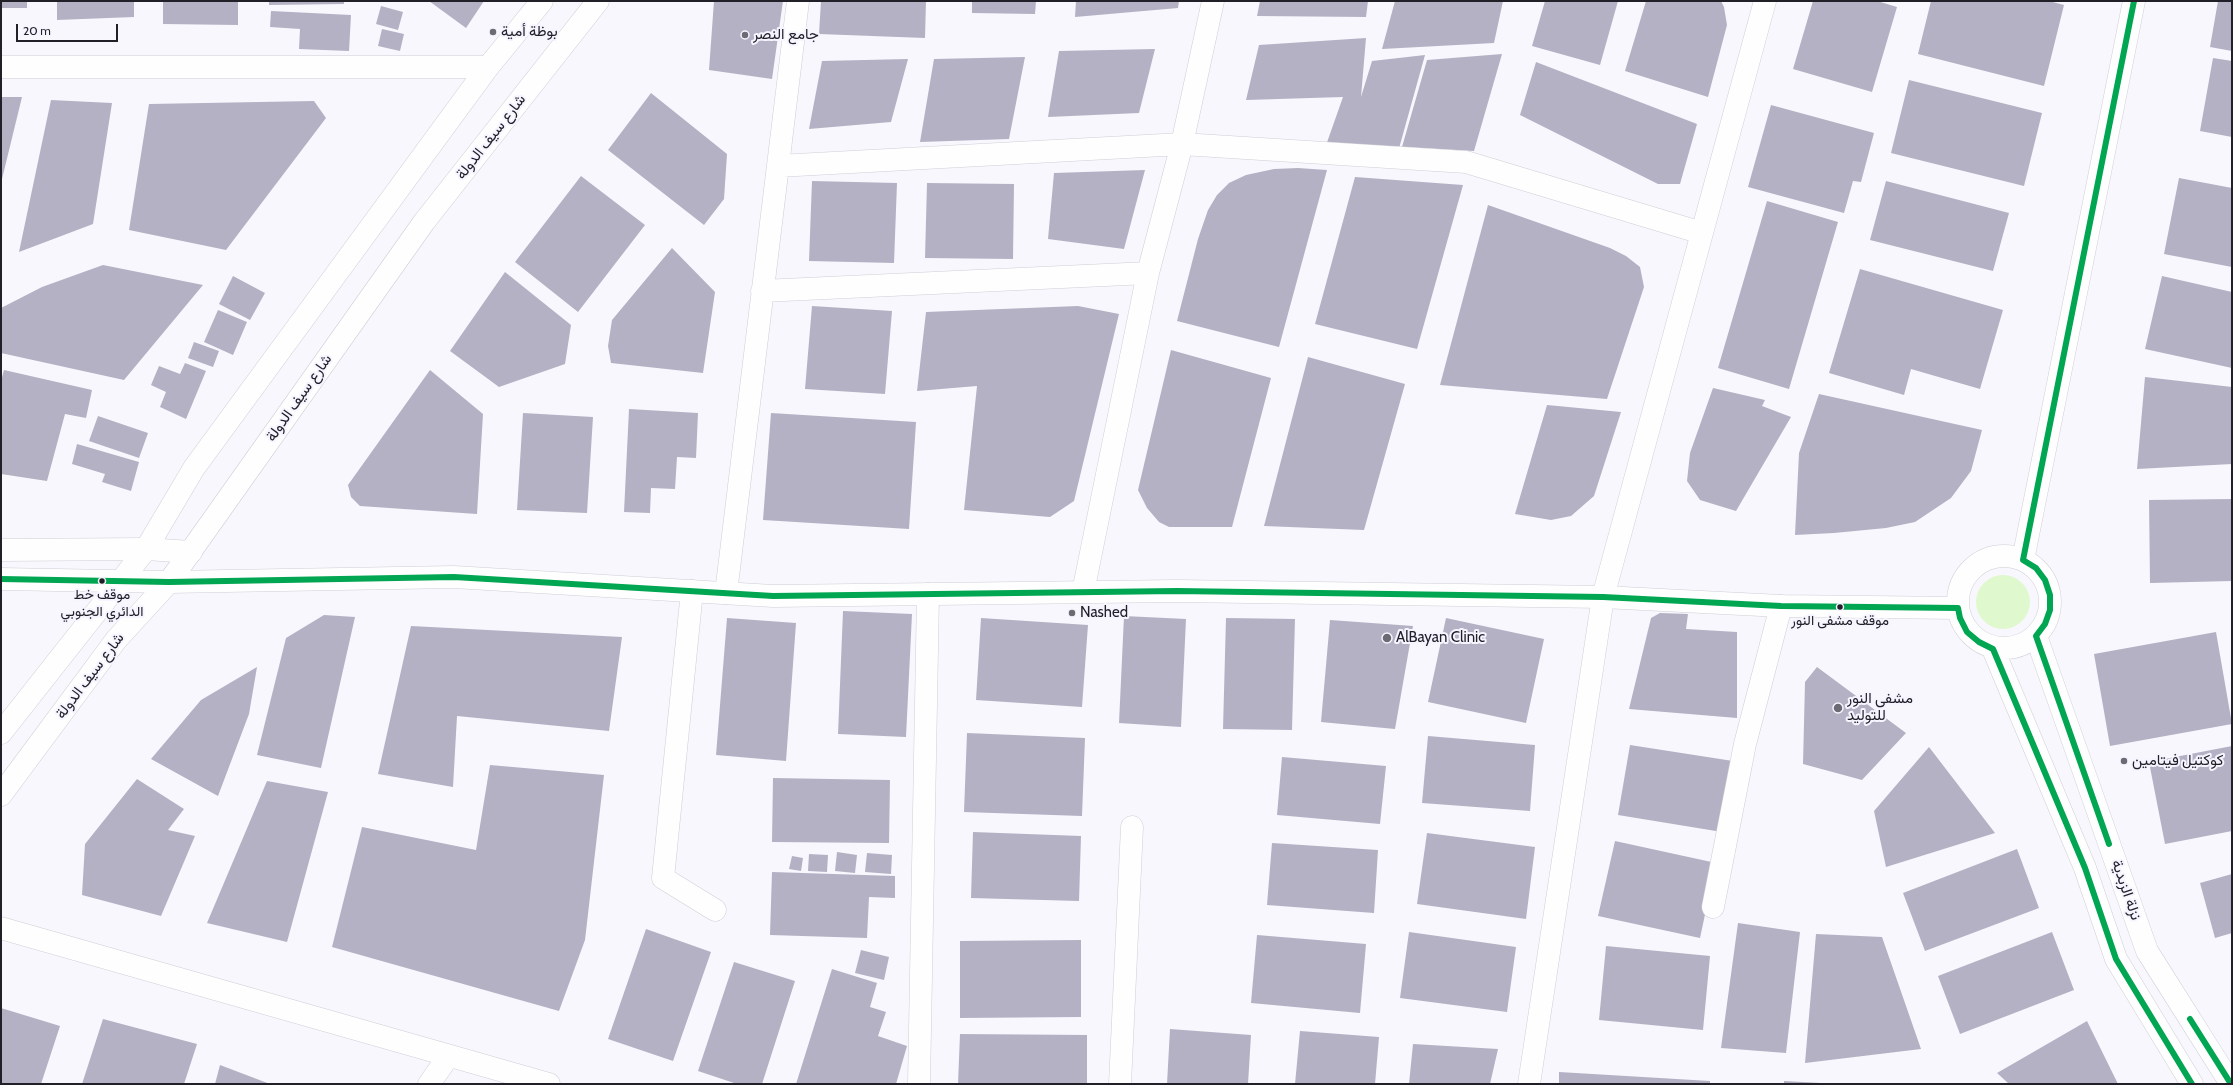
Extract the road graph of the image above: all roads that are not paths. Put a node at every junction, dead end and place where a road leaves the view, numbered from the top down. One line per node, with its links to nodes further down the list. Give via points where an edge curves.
1 (542, 1): 8 (street)
2 (598, 1): 16 (street, شارع سيف الدولة, via 424,222)
3 (798, 1): 10 (street)
4 (1213, 1): 9 (street)
5 (1765, 1): 11 (street)
6 (2134, 1): 17 (street)
7 (1, 67): 8 (street)
8 (488, 67): 14 (street, via 194,468)
9 (1182, 144): 10 (street); 11 (street, via 1466,162); 12 (street)
10 (778, 166): 13 (street)
11 (1702, 233): 25 (street)
12 (1148, 273): 13 (street); 22 (street)
13 (762, 291): 23 (street)
14 (146, 549): 15 (street); 16 (street); 19 (street)
15 (1, 550)
16 (191, 552): 20 (street, شارع سيف الدولة)
17 (2024, 560): 27 (street, via 1994,556 1980,562 1968,572 1960,586); 28 (street, via 2036,568 2045,580 2050,595 2050,610 2045,624)
18 (1, 579): 19 (street, via 53,578)
19 (121, 582): 20 (street); 30 (street)
20 (169, 582): 21 (street, via 454,577); 31 (street, شارع سيف الدولة, via 116,640)
21 (692, 591): 23 (street); 34 (street, via 663,878)
22 (1083, 592): 24 (street); 25 (street)
23 (726, 593): 24 (street, via 773,596)
24 (928, 594): 39 (street)
25 (1603, 597): 26 (street); 41 (street)
26 (1781, 606): 27 (street); 33 (street, via 1745,744)
27 (1958, 608): 29 (street, via 1967,632)
28 (2036, 636): 29 (street, via 2024,644 2009,649); 43 (street, نزلة الزبدية, via 2147,951)
29 (1993, 649): 42 (street, نزلة الزبدية, via 2085,868 2116,959)
30 (1, 733)
31 (1, 795)
32 (1132, 827): 40 (street)
33 (1713, 907)
34 (715, 910)
35 (1, 928): 36 (street)
36 (448, 1056): 37 (street); 38 (street)
37 (429, 1084)
38 (550, 1084)
39 (919, 1084)
40 (1120, 1084)
41 (1529, 1084)
42 (2192, 1084)
43 (2231, 1084)

